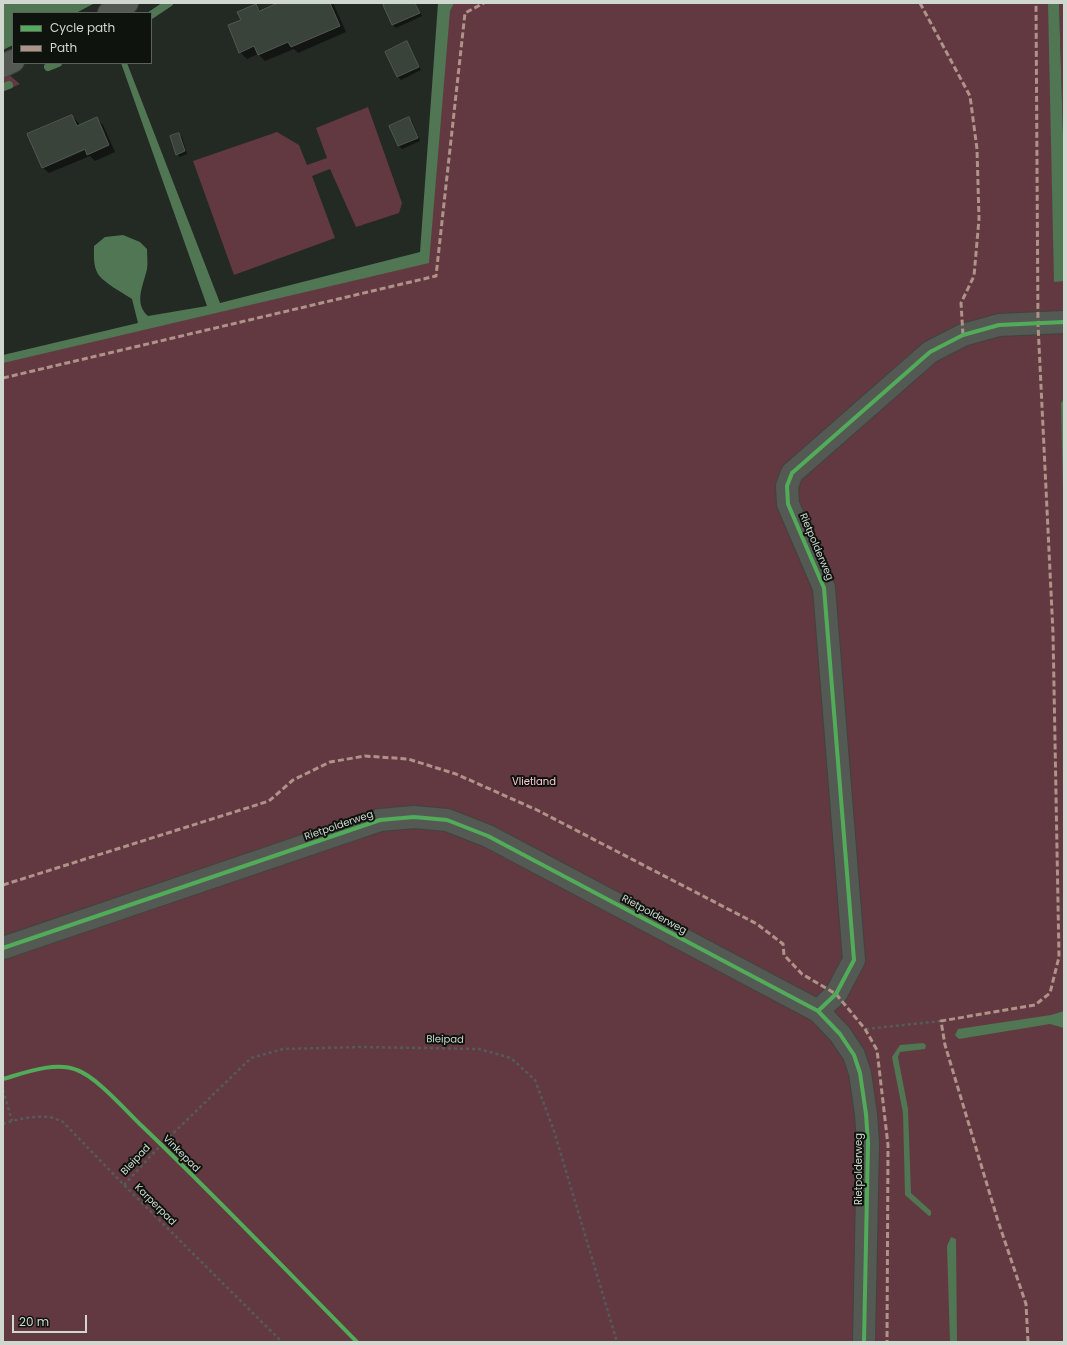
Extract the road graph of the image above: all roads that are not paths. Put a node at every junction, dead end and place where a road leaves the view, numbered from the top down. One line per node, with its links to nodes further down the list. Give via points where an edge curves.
1 (127, 3): 2 (street)
2 (111, 12)
3 (12, 62): 4 (street)
4 (3, 66)
5 (1064, 322): 7 (street, Rietpolderweg, via 998,325 963,335 930,352 792,473 787,486 788,504 824,588 854,960 836,994)
6 (3, 948): 7 (street, Rietpolderweg, via 380,820 414,816 447,820 488,836)
7 (818, 1011): 8 (street, Rietpolderweg, via 840,1034 854,1054 860,1074 868,1143)
8 (864, 1342)

